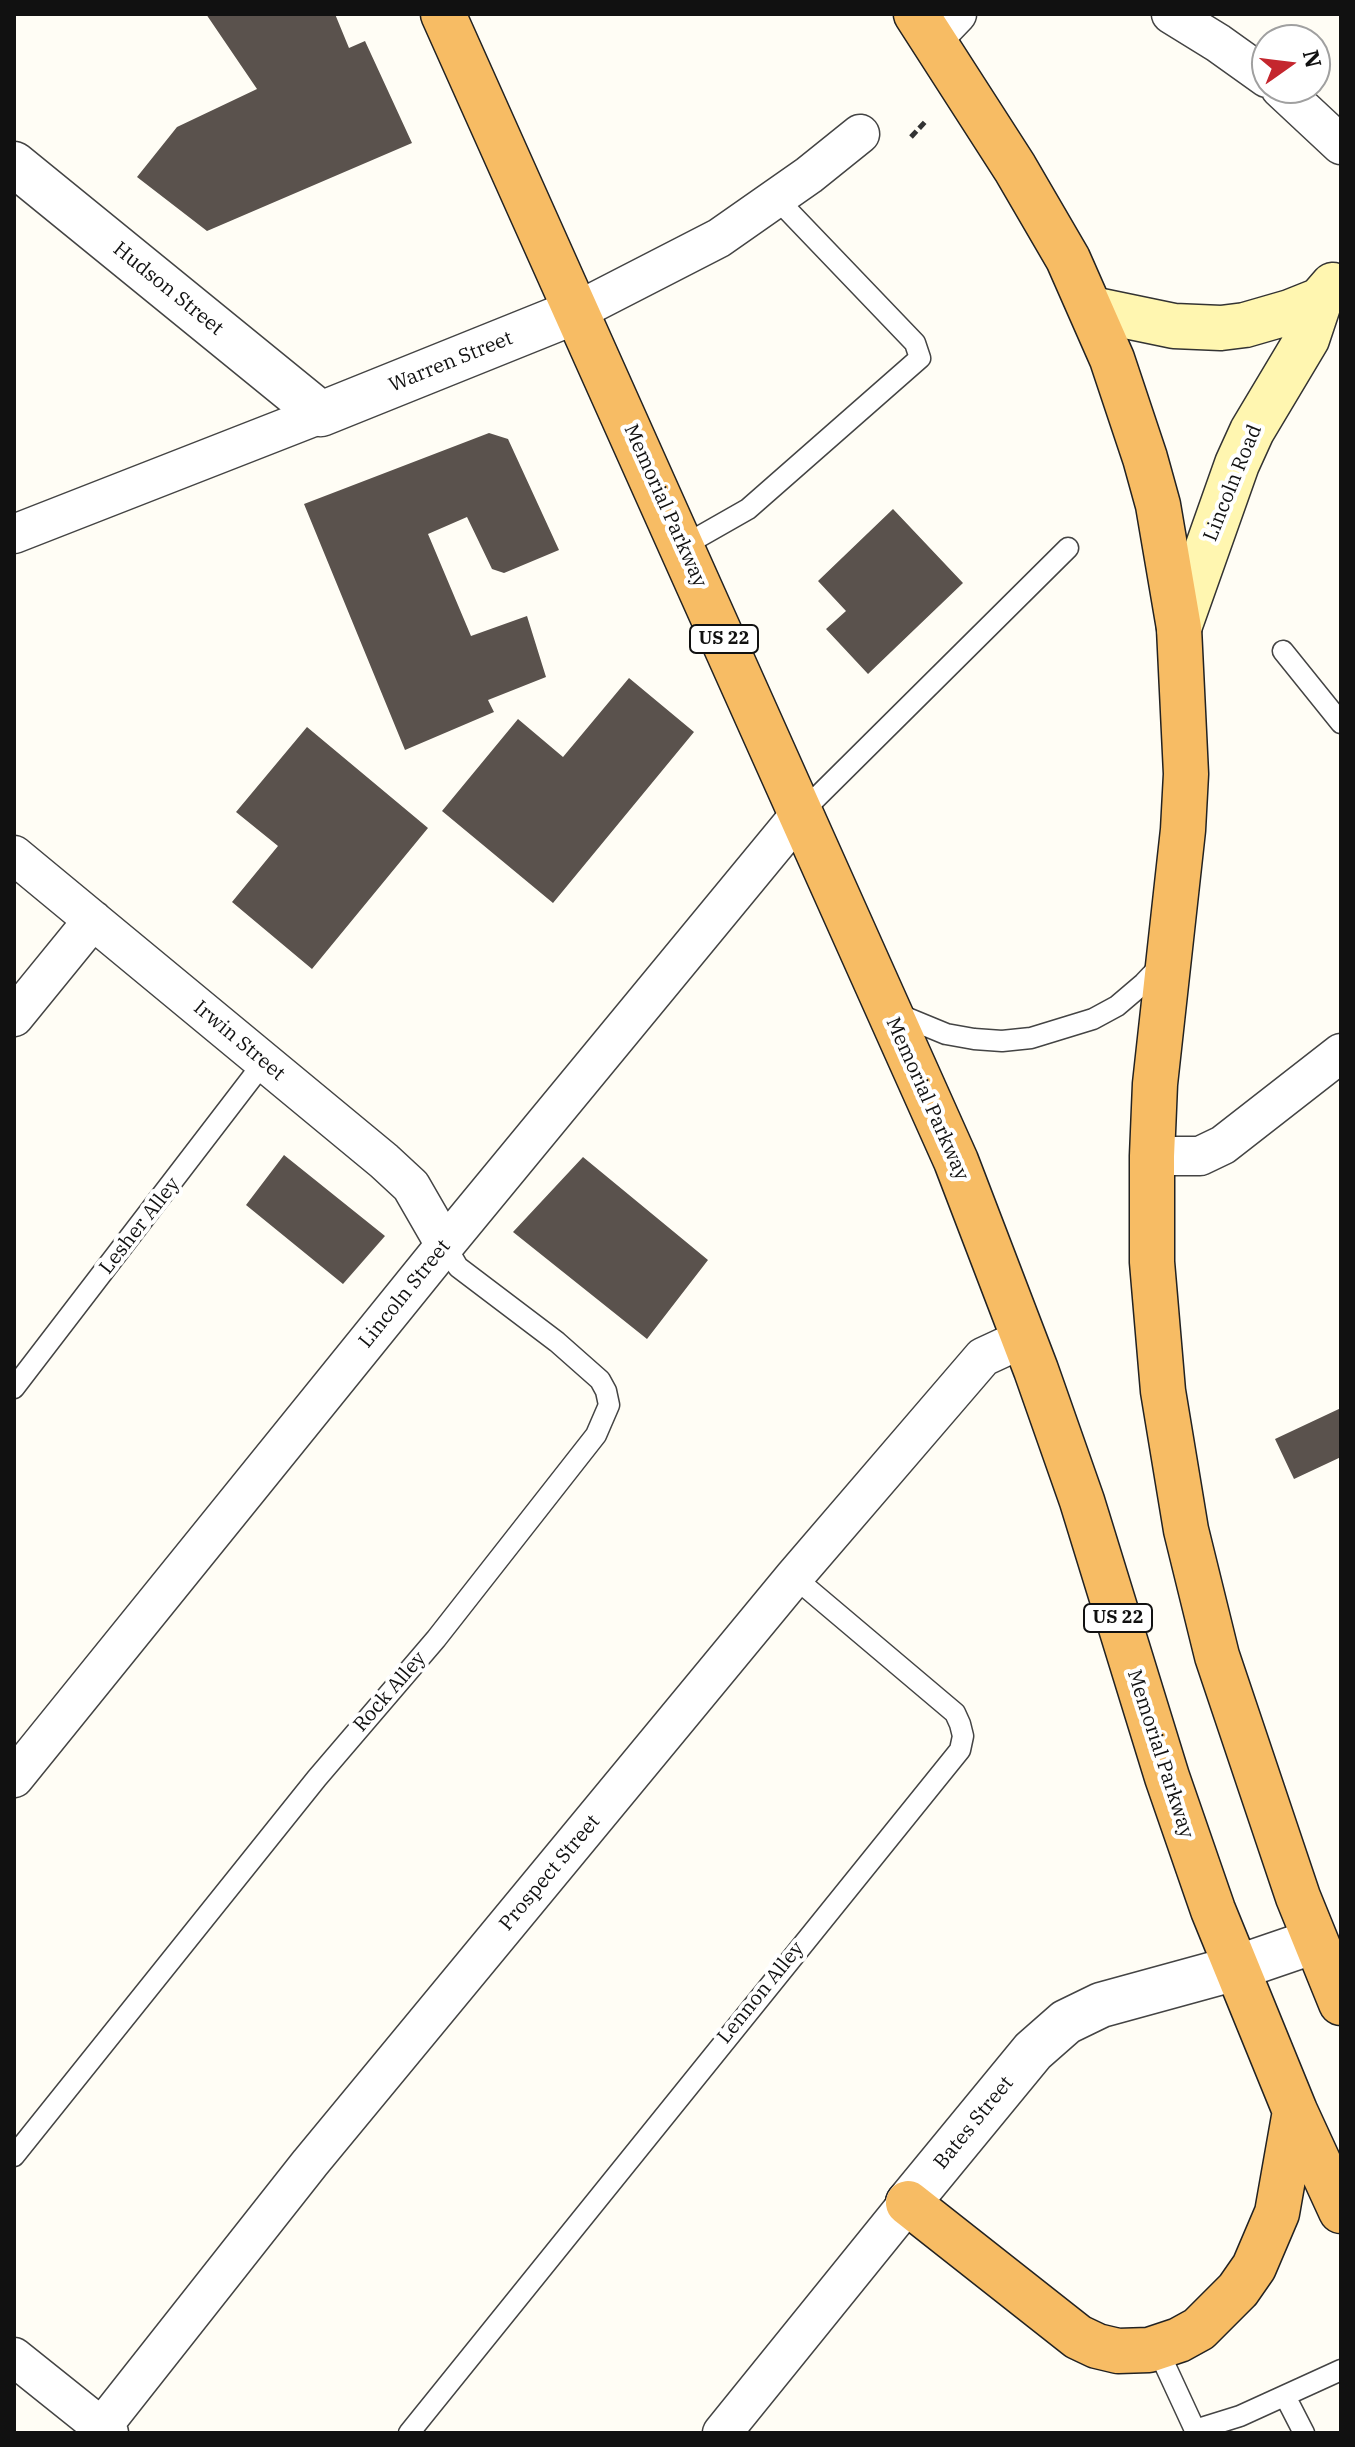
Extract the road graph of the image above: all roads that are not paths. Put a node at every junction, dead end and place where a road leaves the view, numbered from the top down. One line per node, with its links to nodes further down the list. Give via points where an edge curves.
1 (1171, 14): 4 (street)
2 (448, 19): 12 (highway, Memorial Parkway / US 22)
3 (935, 22): 11 (highway)
4 (1251, 67)
5 (1297, 104): 7 (street)
6 (860, 134): 9 (street, Warren Street)
7 (1341, 145)
8 (14, 164): 13 (street, Hudson Street)
9 (777, 199): 12 (street, Warren Street, via 719,238); 15 (lane, via 915,343 920,358 748,509)
10 (1330, 289): 11 (main road, Lincoln Road, via 1268,320 1221,328 1174,326); 17 (main road, Lincoln Road, via 1237,464)
11 (1092, 309): 17 (highway, via 1145,458)
12 (577, 311): 13 (street, Warren Street); 15 (highway, Memorial Parkway / US 22)
13 (321, 414): 14 (street, Warren Street)
14 (14, 534)
15 (683, 546): 20 (highway, Memorial Parkway / US 22)
16 (1068, 548): 20 (lane)
17 (1179, 628): 23 (highway, via 1186,774)
18 (1283, 651): 19 (lane)
19 (1341, 723)
20 (801, 813): 24 (highway, Memorial Parkway / US 22); 29 (street, Lincoln Street)
21 (14, 855): 22 (street, Irwin Street)
22 (93, 920): 25 (street); 27 (street, Irwin Street)
23 (1171, 954): 24 (lane, via 1117,1006 1031,1038 1002,1041 946,1034); 28 (highway)
24 (888, 1010): 30 (highway, Memorial Parkway / US 22, via 956,1161)
25 (14, 1017)
26 (1341, 1053): 28 (street, via 1223,1145 1200,1156)
27 (264, 1062): 29 (street, Irwin Street, via 411,1186); 31 (lane, Lesher Alley)
28 (1152, 1156): 34 (highway, via 1156,1320 1186,1530 1217,1656 1271,1820)
29 (445, 1245): 33 (street, Lincoln Street); 38 (lane, Rock Alley, via 458,1267 600,1380 609,1405 596,1435)
30 (1024, 1338): 32 (street, Prospect Street, via 983,1357); 35 (highway, Memorial Parkway / US 22, via 1082,1501 1181,1820)
31 (14, 1388)
32 (794, 1577): 45 (street, Prospect Street, via 310,2163); 46 (lane, Lennon Alley, via 955,1713 963,1736 960,1750)
33 (14, 1778)
34 (1328, 1937): 35 (street, Bates Street); 36 (highway)
35 (1236, 1968): 37 (highway, Memorial Parkway / US 22); 39 (street, Bates Street, via 1101,2005 1066,2022 1033,2051)
36 (1341, 2003)
37 (1295, 2111): 40 (highway, Memorial Parkway / US 22); 41 (highway, via 1277,2213 1254,2267 1199,2329)
38 (14, 2156)
39 (908, 2203): 41 (highway, via 1078,2337 1118,2351); 47 (street, Bates Street)
40 (1341, 2211)
41 (1157, 2348): 44 (lane, via 1195,2430)
42 (14, 2357): 45 (street)
43 (1341, 2370): 44 (lane)
44 (1285, 2396): 48 (lane)
45 (103, 2431)
46 (409, 2433)
47 (722, 2433)
48 (1304, 2433)

